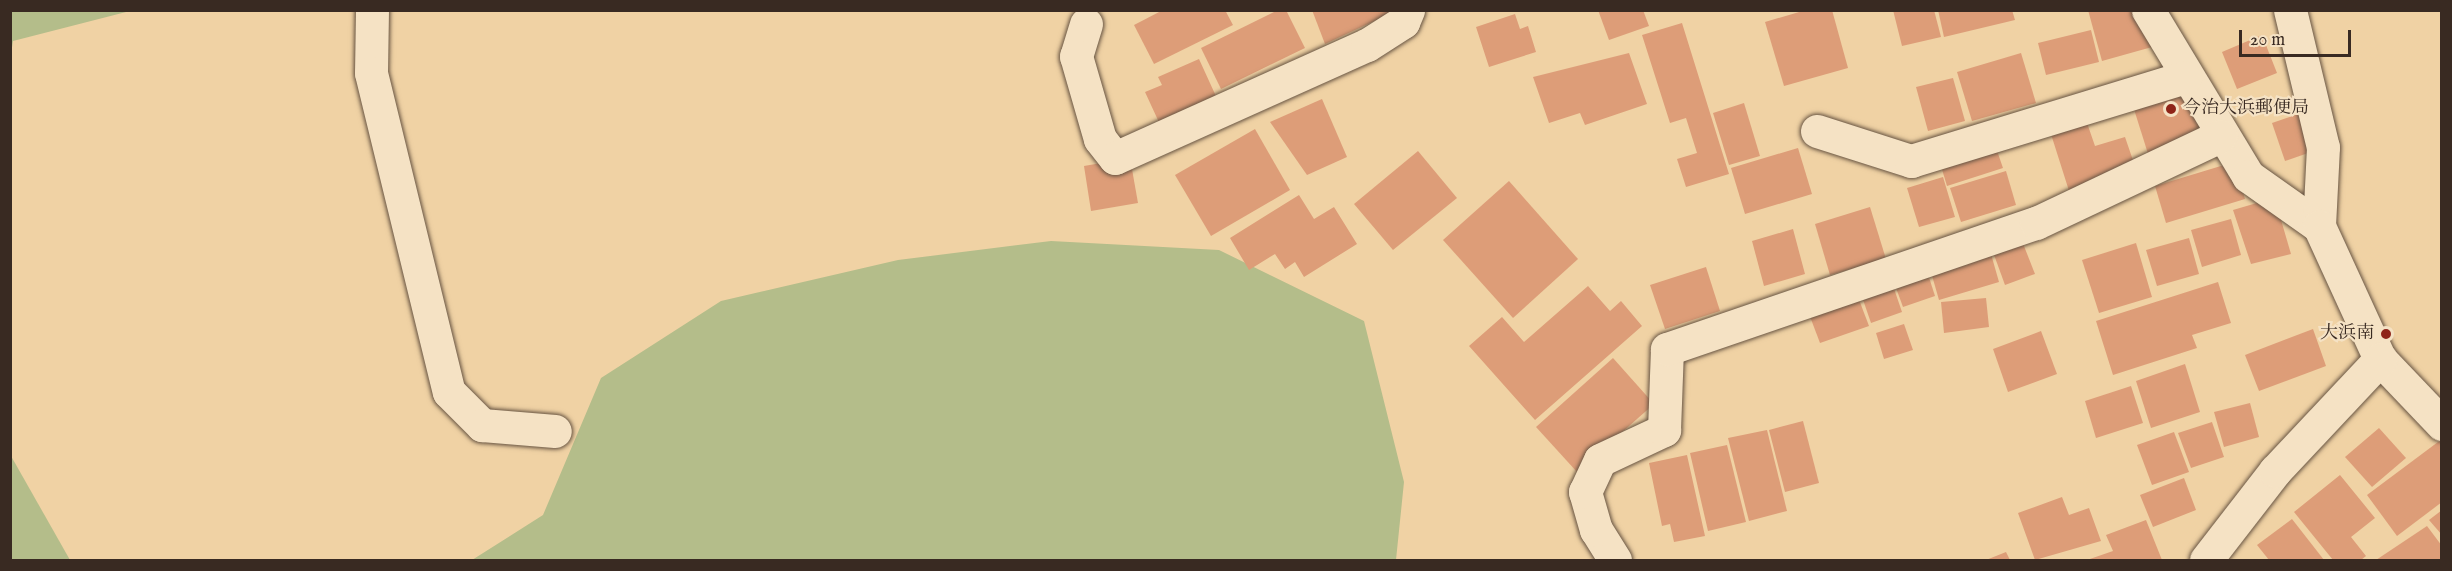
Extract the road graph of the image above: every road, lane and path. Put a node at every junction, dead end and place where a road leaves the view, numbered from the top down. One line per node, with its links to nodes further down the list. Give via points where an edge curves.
1 (372, 10): 12 (street, via 371,73 449,392 482,425)
2 (1408, 10): 5 (street, via 1403,22 1367,45 1115,158 1100,140 1076,56)
3 (2148, 10): 6 (street)
4 (2290, 10): 9 (street, via 2323,147)
5 (1086, 24)
6 (2185, 77): 7 (street, via 1911,161); 8 (street)
7 (1817, 131)
8 (2220, 136): 9 (street, via 2248,176); 13 (street, via 2036,224 1668,349 1664,430 1600,460 1585,492 1596,530)
9 (2319, 226): 10 (street)
10 (2380, 359): 11 (street); 14 (street, via 2275,471)
11 (2442, 424)
12 (555, 431)
13 (1615, 561)
14 (2206, 561)

